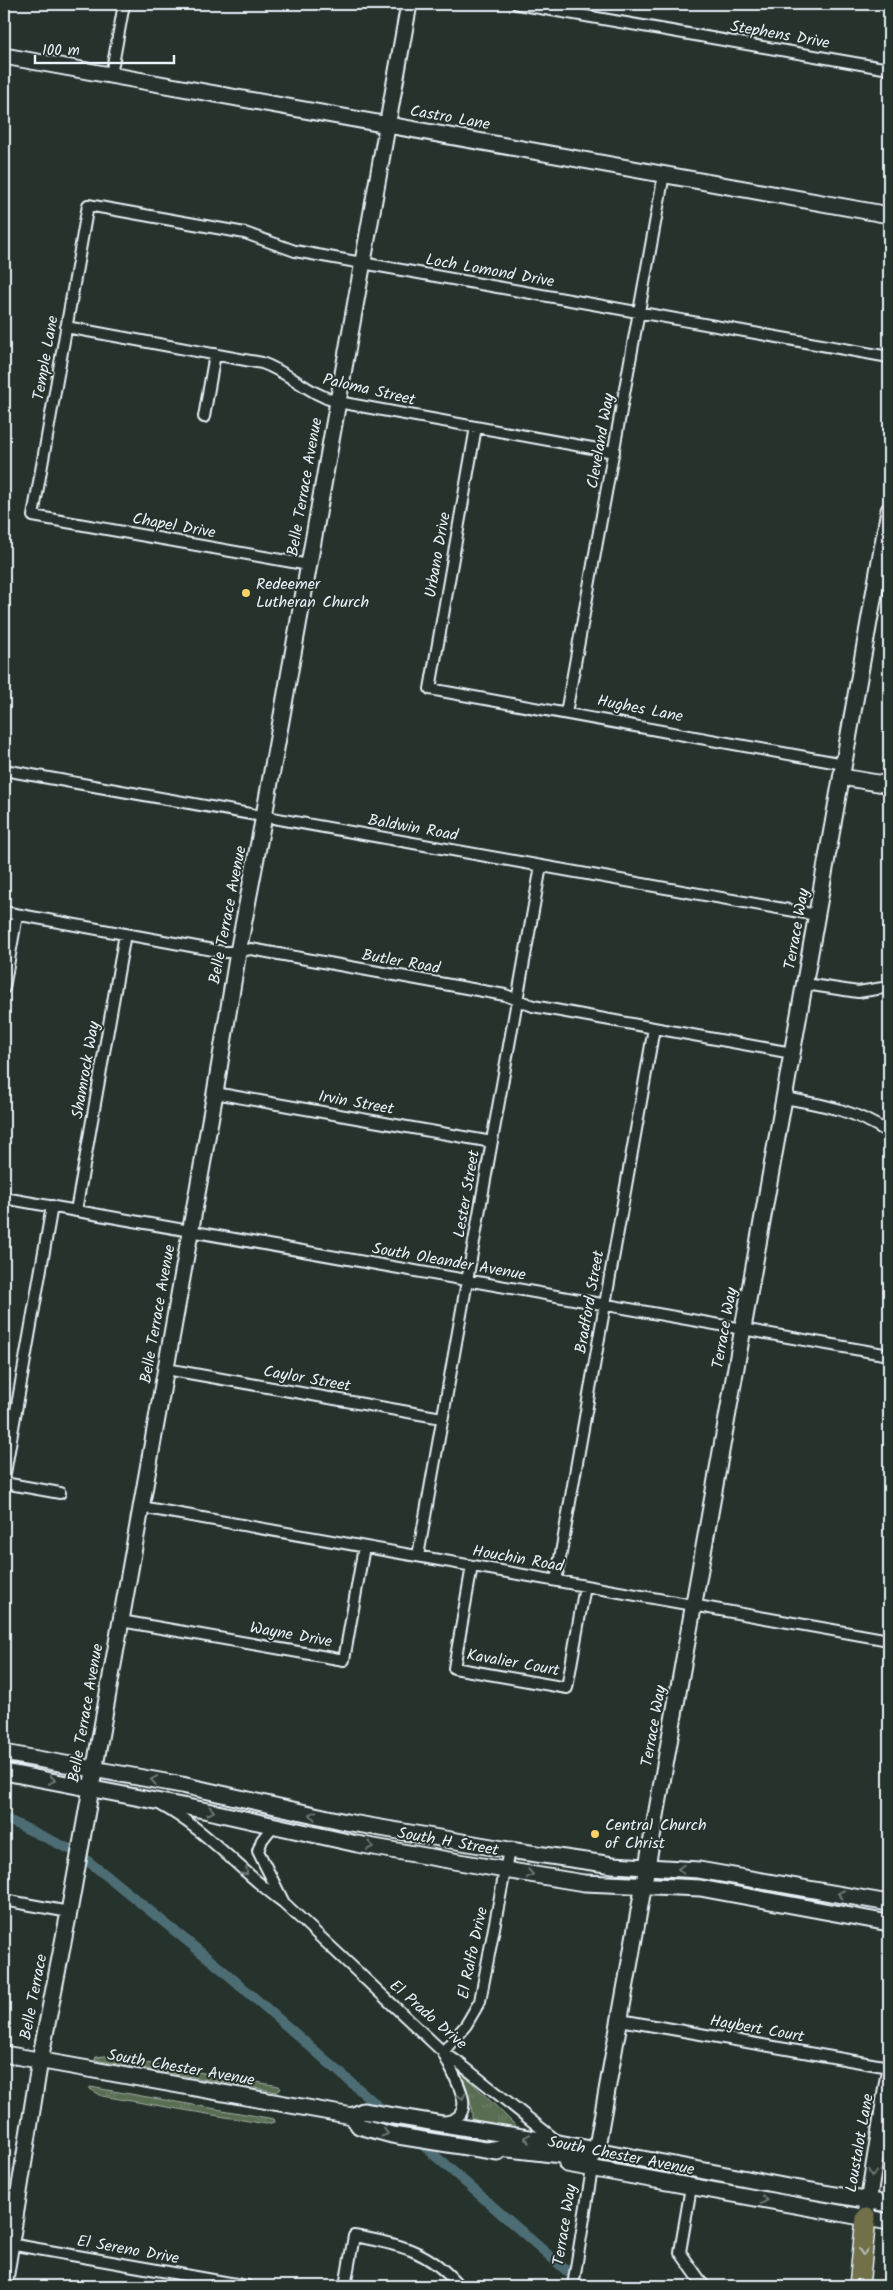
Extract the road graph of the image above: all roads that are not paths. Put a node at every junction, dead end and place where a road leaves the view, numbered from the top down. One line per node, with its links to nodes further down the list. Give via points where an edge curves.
1 (124, 4): 6 (street)
2 (409, 4): 7 (street, Belle Terrace Avenue)
3 (517, 4): 5 (street, Stephens Drive)
4 (4, 56): 6 (street, Castro Lane)
5 (889, 69)
6 (111, 75): 7 (street, Castro Lane)
7 (388, 124): 8 (street, Castro Lane); 11 (street, Belle Terrace Avenue)
8 (664, 174): 10 (street, Castro Lane); 12 (street, Cleveland Way)
9 (88, 205): 11 (street, Loch Lomond Drive, via 244,233 295,251); 13 (street, Temple Lane)
10 (889, 215)
11 (363, 263): 12 (street, Loch Lomond Drive); 16 (street, Belle Terrace Avenue)
12 (639, 313): 15 (street, Loch Lomond Drive); 19 (street, Cleveland Way)
13 (66, 327): 14 (street, Paloma Street); 21 (street, Temple Lane)
14 (216, 354): 16 (street, Paloma Street, via 275,367 312,392); 17 (street)
15 (889, 357)
16 (338, 402): 18 (street, Paloma Street); 22 (street, Belle Terrace Avenue)
17 (204, 417)
18 (476, 427): 19 (street, Paloma Street); 23 (street, Urbano Drive)
19 (614, 452): 24 (street, Cleveland Way)
20 (889, 510): 26 (street, Terrace Way)
21 (33, 516): 22 (street, Chapel Drive)
22 (309, 565): 28 (street, Belle Terrace Avenue)
23 (430, 689): 24 (street, Hughes Lane)
24 (566, 713): 26 (street, Hughes Lane)
25 (4, 770): 28 (street, Baldwin Road)
26 (843, 770): 27 (street, Hughes Lane); 32 (street, Terrace Way)
27 (889, 785)
28 (264, 816): 29 (street, Baldwin Road); 34 (street, Belle Terrace Avenue)
29 (541, 866): 32 (street, Baldwin Road); 38 (street, Lester Street)
30 (4, 912): 31 (street, Butler Road)
31 (17, 915): 33 (street, Butler Road); 37 (street)
32 (817, 915): 35 (street, Terrace Way)
33 (126, 934): 34 (street, Butler Road); 47 (street, Shamrock Way)
34 (238, 952): 38 (street, Butler Road, via 251,949 505,995); 41 (street, Belle Terrace Avenue)
35 (805, 984): 36 (street, via 858,992); 40 (street, Terrace Way)
36 (889, 987)
37 (4, 988)
38 (516, 1000): 39 (street, Butler Road); 44 (street, Lester Street)
39 (654, 1028): 40 (street, Butler Road); 50 (street, Bradford Street)
40 (792, 1053): 42 (street, Terrace Way)
41 (215, 1093): 44 (street, Irvin Street); 48 (street, Belle Terrace Avenue)
42 (784, 1098): 43 (street, via 839,1108 873,1122); 51 (street, Terrace Way)
43 (889, 1134)
44 (492, 1142): 49 (street, Lester Street)
45 (4, 1198): 46 (street, South Oleander Avenue)
46 (52, 1206): 47 (street, South Oleander Avenue); 55 (street)
47 (76, 1210): 48 (street, South Oleander Avenue)
48 (190, 1231): 49 (street, South Oleander Avenue); 53 (street, Belle Terrace Avenue)
49 (467, 1280): 50 (street, South Oleander Avenue); 54 (street, Lester Street)
50 (605, 1305): 51 (street, South Oleander Avenue); 61 (street, Bradford Street)
51 (743, 1329): 52 (street, South Oleander Avenue); 63 (street, Terrace Way)
52 (889, 1355)
53 (166, 1369): 54 (street, Caylor Street); 57 (street, Belle Terrace Avenue)
54 (442, 1418): 59 (street, Lester Street)
55 (4, 1481): 56 (street)
56 (60, 1493)
57 (141, 1507): 58 (street, Houchin Road); 64 (street, Belle Terrace Avenue)
58 (364, 1547): 59 (street, Houchin Road); 64 (street, Wayne Drive, via 344,1660)
59 (418, 1556): 60 (street, Houchin Road)
60 (472, 1566): 61 (street, Houchin Road); 62 (street, Kavalier Court, via 454,1668 566,1688)
61 (556, 1581): 62 (street, Houchin Road)
62 (585, 1586): 63 (street, Houchin Road)
63 (694, 1605): 65 (street, Houchin Road); 74 (street, Terrace Way)
64 (121, 1621): 67 (street, Belle Terrace Avenue)
65 (889, 1640)
66 (4, 1753): 67 (street, South H Street)
67 (94, 1769): 69 (street, Belle Terrace Avenue); 73 (street, South H Street, one-way to 67, via 346,1822)
68 (4, 1772): 69 (street, South H Street, one-way to 69)
69 (90, 1787): 70 (street, South H Street); 72 (street, Belle Terrace Avenue)
70 (151, 1800): 71 (street, South H Street, one-way to 71); 78 (street, El Prado Drive, one-way to 78, via 193,1825)
71 (273, 1826): 75 (street, South H Street, one-way to 75); 78 (street, El Prado Drive, via 258,1850)
72 (83, 1834): 80 (street, Belle Terrace)
73 (509, 1850): 74 (street, South H Street, via 574,1861); 75 (street, El Ralfo Drive)
74 (647, 1867): 76 (street, Terrace Way); 79 (street, South H Street, one-way to 74, via 723,1873)
75 (506, 1870): 76 (street, South H Street, one-way to 76, via 584,1883); 83 (street, El Ralfo Drive, via 480,2000 466,2025)
76 (644, 1886): 81 (street, South H Street, via 700,1888); 82 (street, Terrace Way)
77 (4, 1900): 80 (street)
78 (283, 1902): 83 (street, El Prado Drive)
79 (889, 1904)
80 (69, 1912): 85 (street, Belle Terrace)
81 (889, 1923)
82 (620, 2020): 86 (street, Haybert Court); 92 (street, Terrace Way)
83 (442, 2052): 89 (street, one-way to 89, via 460,2086 464,2110 457,2118); 90 (street, El Prado Drive)
84 (4, 2054): 85 (street, South Chester Avenue)
85 (40, 2060): 88 (street, South Chester Avenue); 100 (street, Belle Terrace)
86 (889, 2067)
87 (889, 2073): 98 (street, Loustalot Lane, one-way to 98)
88 (352, 2116): 89 (street, South Chester Avenue, via 363,2111); 91 (street, South Chester Avenue, one-way to 91, via 359,2126 392,2135)
89 (426, 2122): 90 (street, South Chester Avenue, one-way to 89)
90 (560, 2144): 92 (street, South Chester Avenue)
91 (488, 2150): 92 (street, via 500,2148 586,2158); 94 (street, South Chester Avenue)
92 (596, 2152): 93 (street, South Chester Avenue)
93 (692, 2169): 94 (street, via 680,2174 613,2164 598,2165); 95 (street, South Chester Avenue)
94 (592, 2170): 96 (street, South Chester Avenue); 105 (street, Terrace Way)
95 (783, 2186): 96 (street, via 766,2188 719,2181); 98 (street, South Chester Avenue)
96 (691, 2187): 98 (street, South Chester Avenue, one-way to 98); 106 (street, via 680,2252)
97 (888, 2204): 98 (street, South Chester Avenue)
98 (867, 2209): 99 (street, South Chester Avenue); 107 (highway, one-way to 107)
99 (887, 2222)
100 (7, 2244): 101 (street, Belle Terrace); 102 (street, El Sereno Drive)
101 (4, 2286)
102 (247, 2286)
103 (345, 2286): 104 (street, via 354,2236 398,2244 416,2251)
104 (459, 2286)
105 (573, 2286)
106 (704, 2286)
107 (860, 2286)

